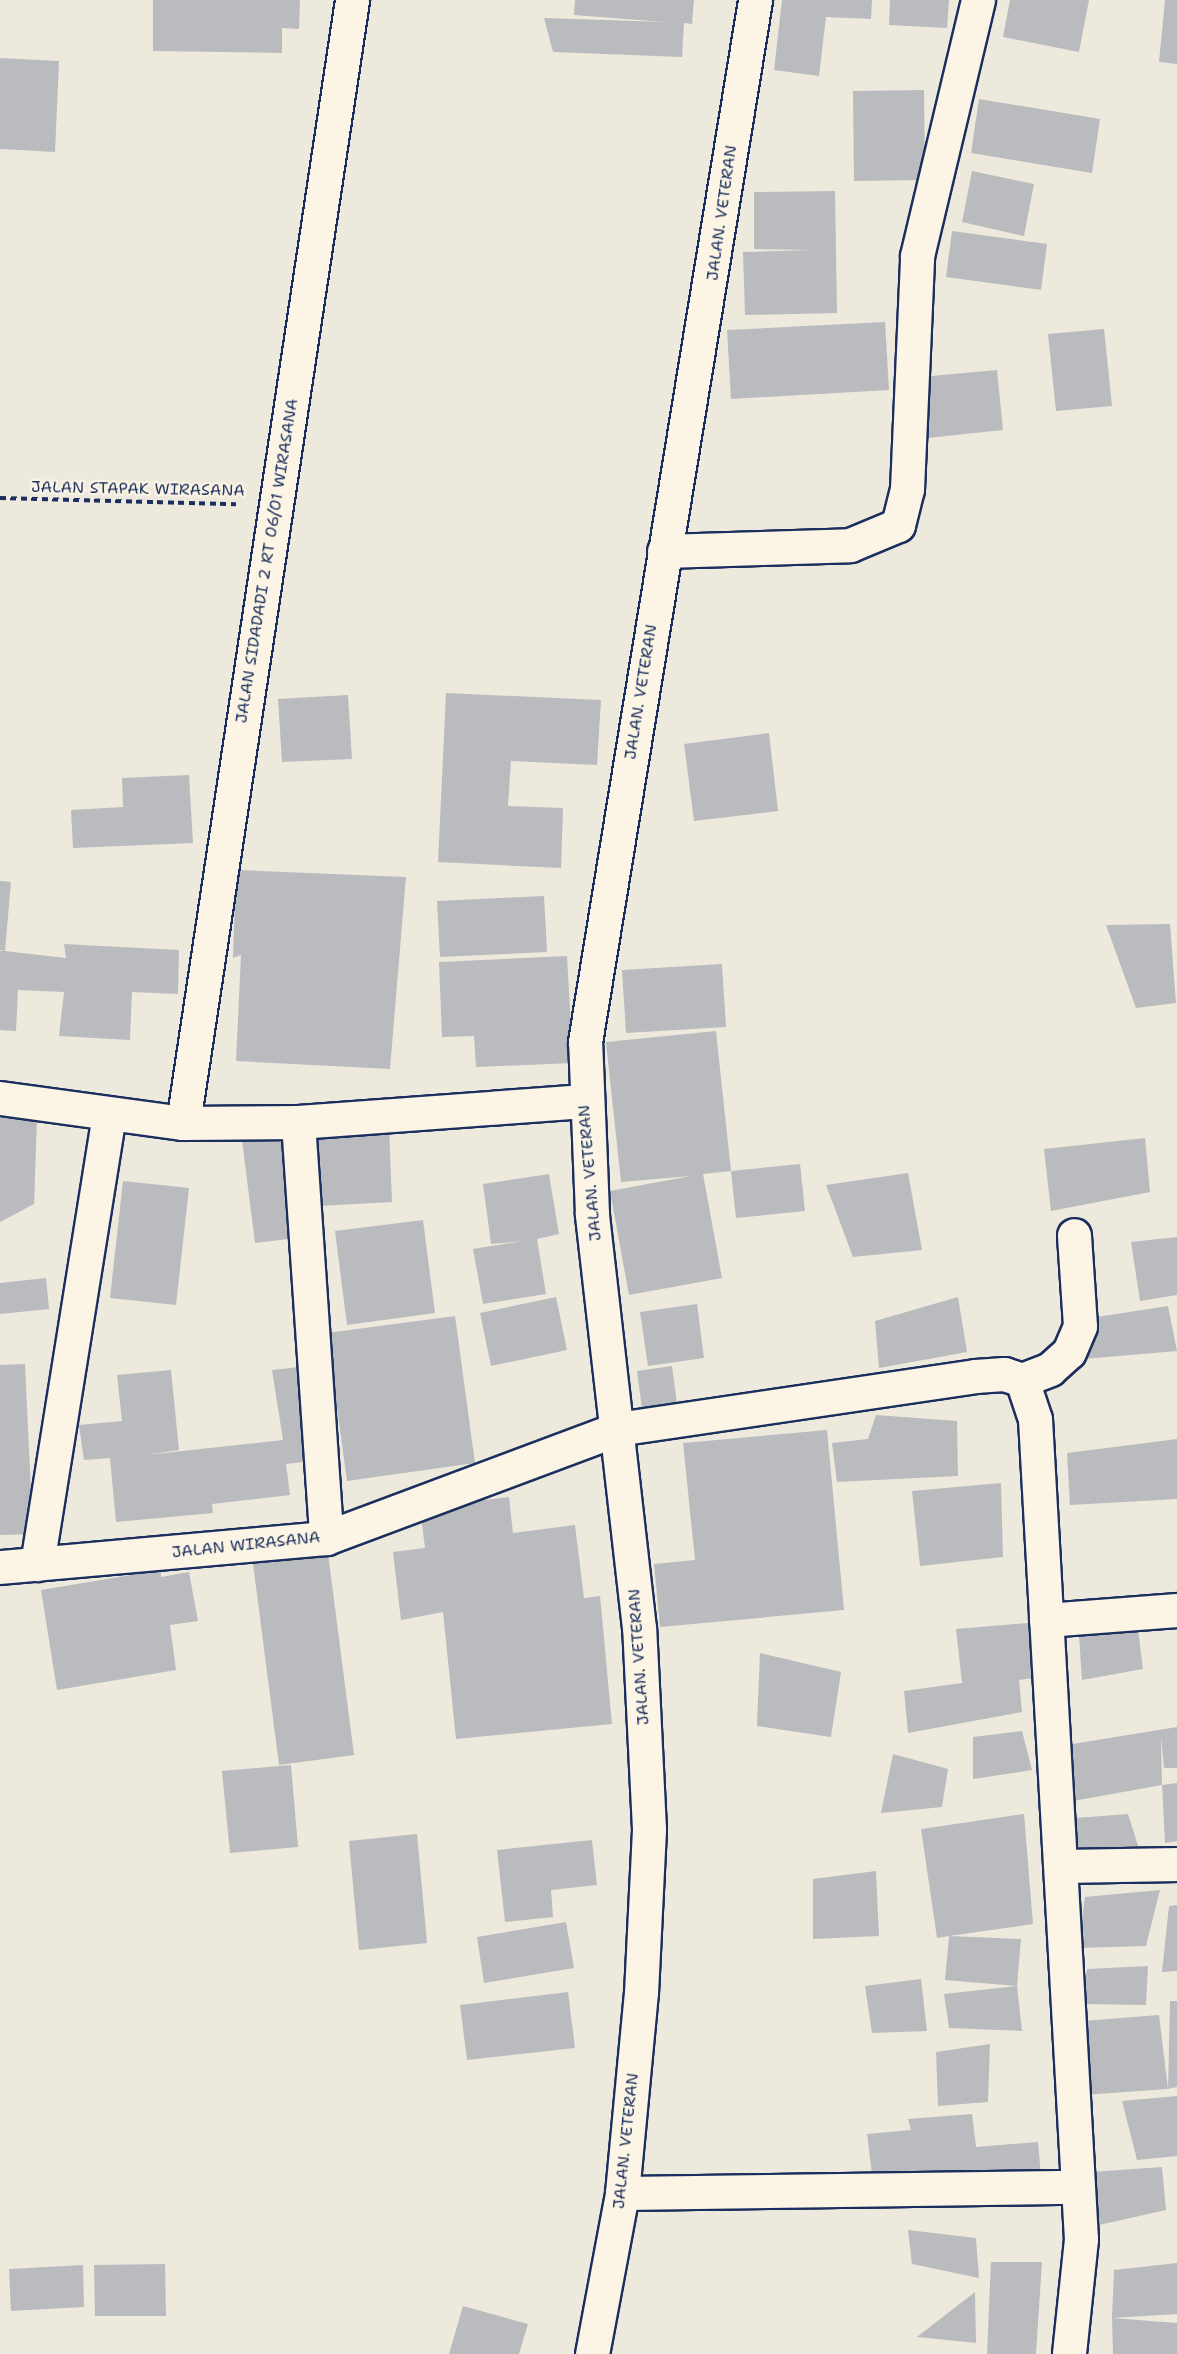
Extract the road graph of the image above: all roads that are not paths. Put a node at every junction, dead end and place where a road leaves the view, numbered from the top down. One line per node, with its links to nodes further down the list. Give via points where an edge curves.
1 (352, 0): 9 (street, JALAN SIDADADI 2 RT 06/01 WIRASANA)
2 (755, 0): 4 (street, JALAN. VETERAN, via 708,309)
3 (978, 0): 4 (street, via 917,256 907,489 898,525 850,545)
4 (664, 551): 6 (street, JALAN. VETERAN, via 589,1006)
5 (0, 1098): 7 (street)
6 (584, 1101): 8 (street); 12 (street, JALAN. VETERAN)
7 (109, 1114): 9 (street); 14 (street)
8 (298, 1122): 9 (street); 13 (street)
9 (183, 1123)
10 (1074, 1235): 11 (street, via 1080,1326 1069,1352 1050,1369)
11 (1022, 1380): 12 (street, JALAN WIRASANA, via 1004,1374 975,1376); 17 (street, via 1035,1419)
12 (617, 1429): 13 (street, JALAN WIRASANA); 21 (street, JALAN. VETERAN, via 639,1628 649,1829 641,1993)
13 (326, 1538): 14 (street, JALAN WIRASANA)
14 (36, 1564): 15 (street, JALAN WIRASANA)
15 (0, 1567)
16 (1177, 1611): 17 (street)
17 (1046, 1620): 19 (street)
18 (1177, 1864): 19 (street)
19 (1063, 1866): 20 (street)
20 (1078, 2187): 21 (street); 23 (street, via 1081,2239)
21 (622, 2193): 22 (street, JALAN. VETERAN)
22 (592, 2354)
23 (1069, 2354)

